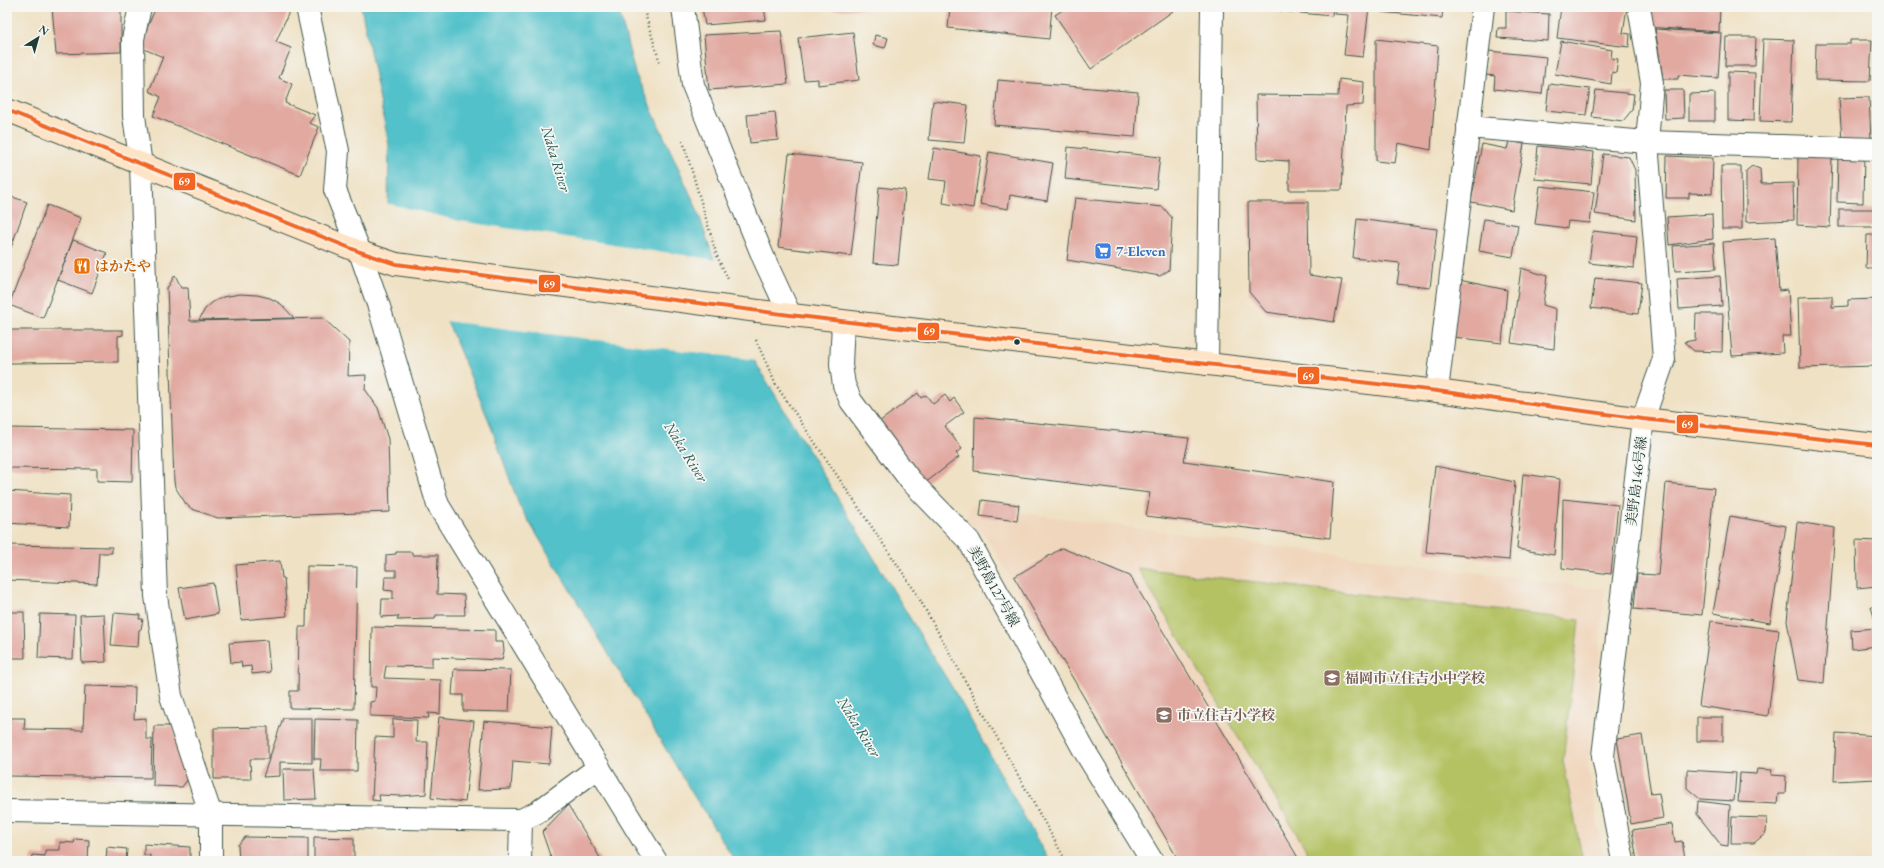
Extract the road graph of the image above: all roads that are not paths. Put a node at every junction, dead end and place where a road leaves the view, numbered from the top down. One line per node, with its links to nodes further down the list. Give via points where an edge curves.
1 (140, 7): 11 (street, via 134,39 134,116)
2 (307, 7): 12 (street, via 338,151 335,190)
3 (683, 7): 13 (street, via 693,85 764,259)
4 (1212, 7): 15 (street)
5 (1483, 7): 8 (street)
6 (1640, 7): 9 (street, 美野島146号線, via 1652,83)
7 (7, 110): 11 (main road)
8 (1468, 127): 9 (street); 16 (street)
9 (1647, 142): 10 (street); 17 (street, 美野島146号線, via 1664,358)
10 (1877, 149)
11 (141, 165): 12 (main road); 21 (street, via 156,596 170,696)
12 (360, 252): 13 (main road, bridge, via 396,264); 19 (street, via 379,306 438,505)
13 (790, 315): 14 (main road)
14 (844, 322): 15 (main road); 26 (street, 美野島127号線, via 841,365 844,385 851,401 910,480 969,541 1084,750)
15 (1208, 364): 16 (main road)
16 (1437, 391): 17 (main road)
17 (1643, 419): 18 (main road); 27 (street, 美野島146号線, via 1603,756)
18 (1877, 445)
19 (599, 767): 22 (street, via 538,812); 25 (street)
20 (7, 811): 21 (street)
21 (211, 815): 22 (street); 23 (street)
22 (521, 820): 24 (street)
23 (211, 861)
24 (520, 861)
25 (656, 861)
26 (1152, 861)
27 (1622, 861)

